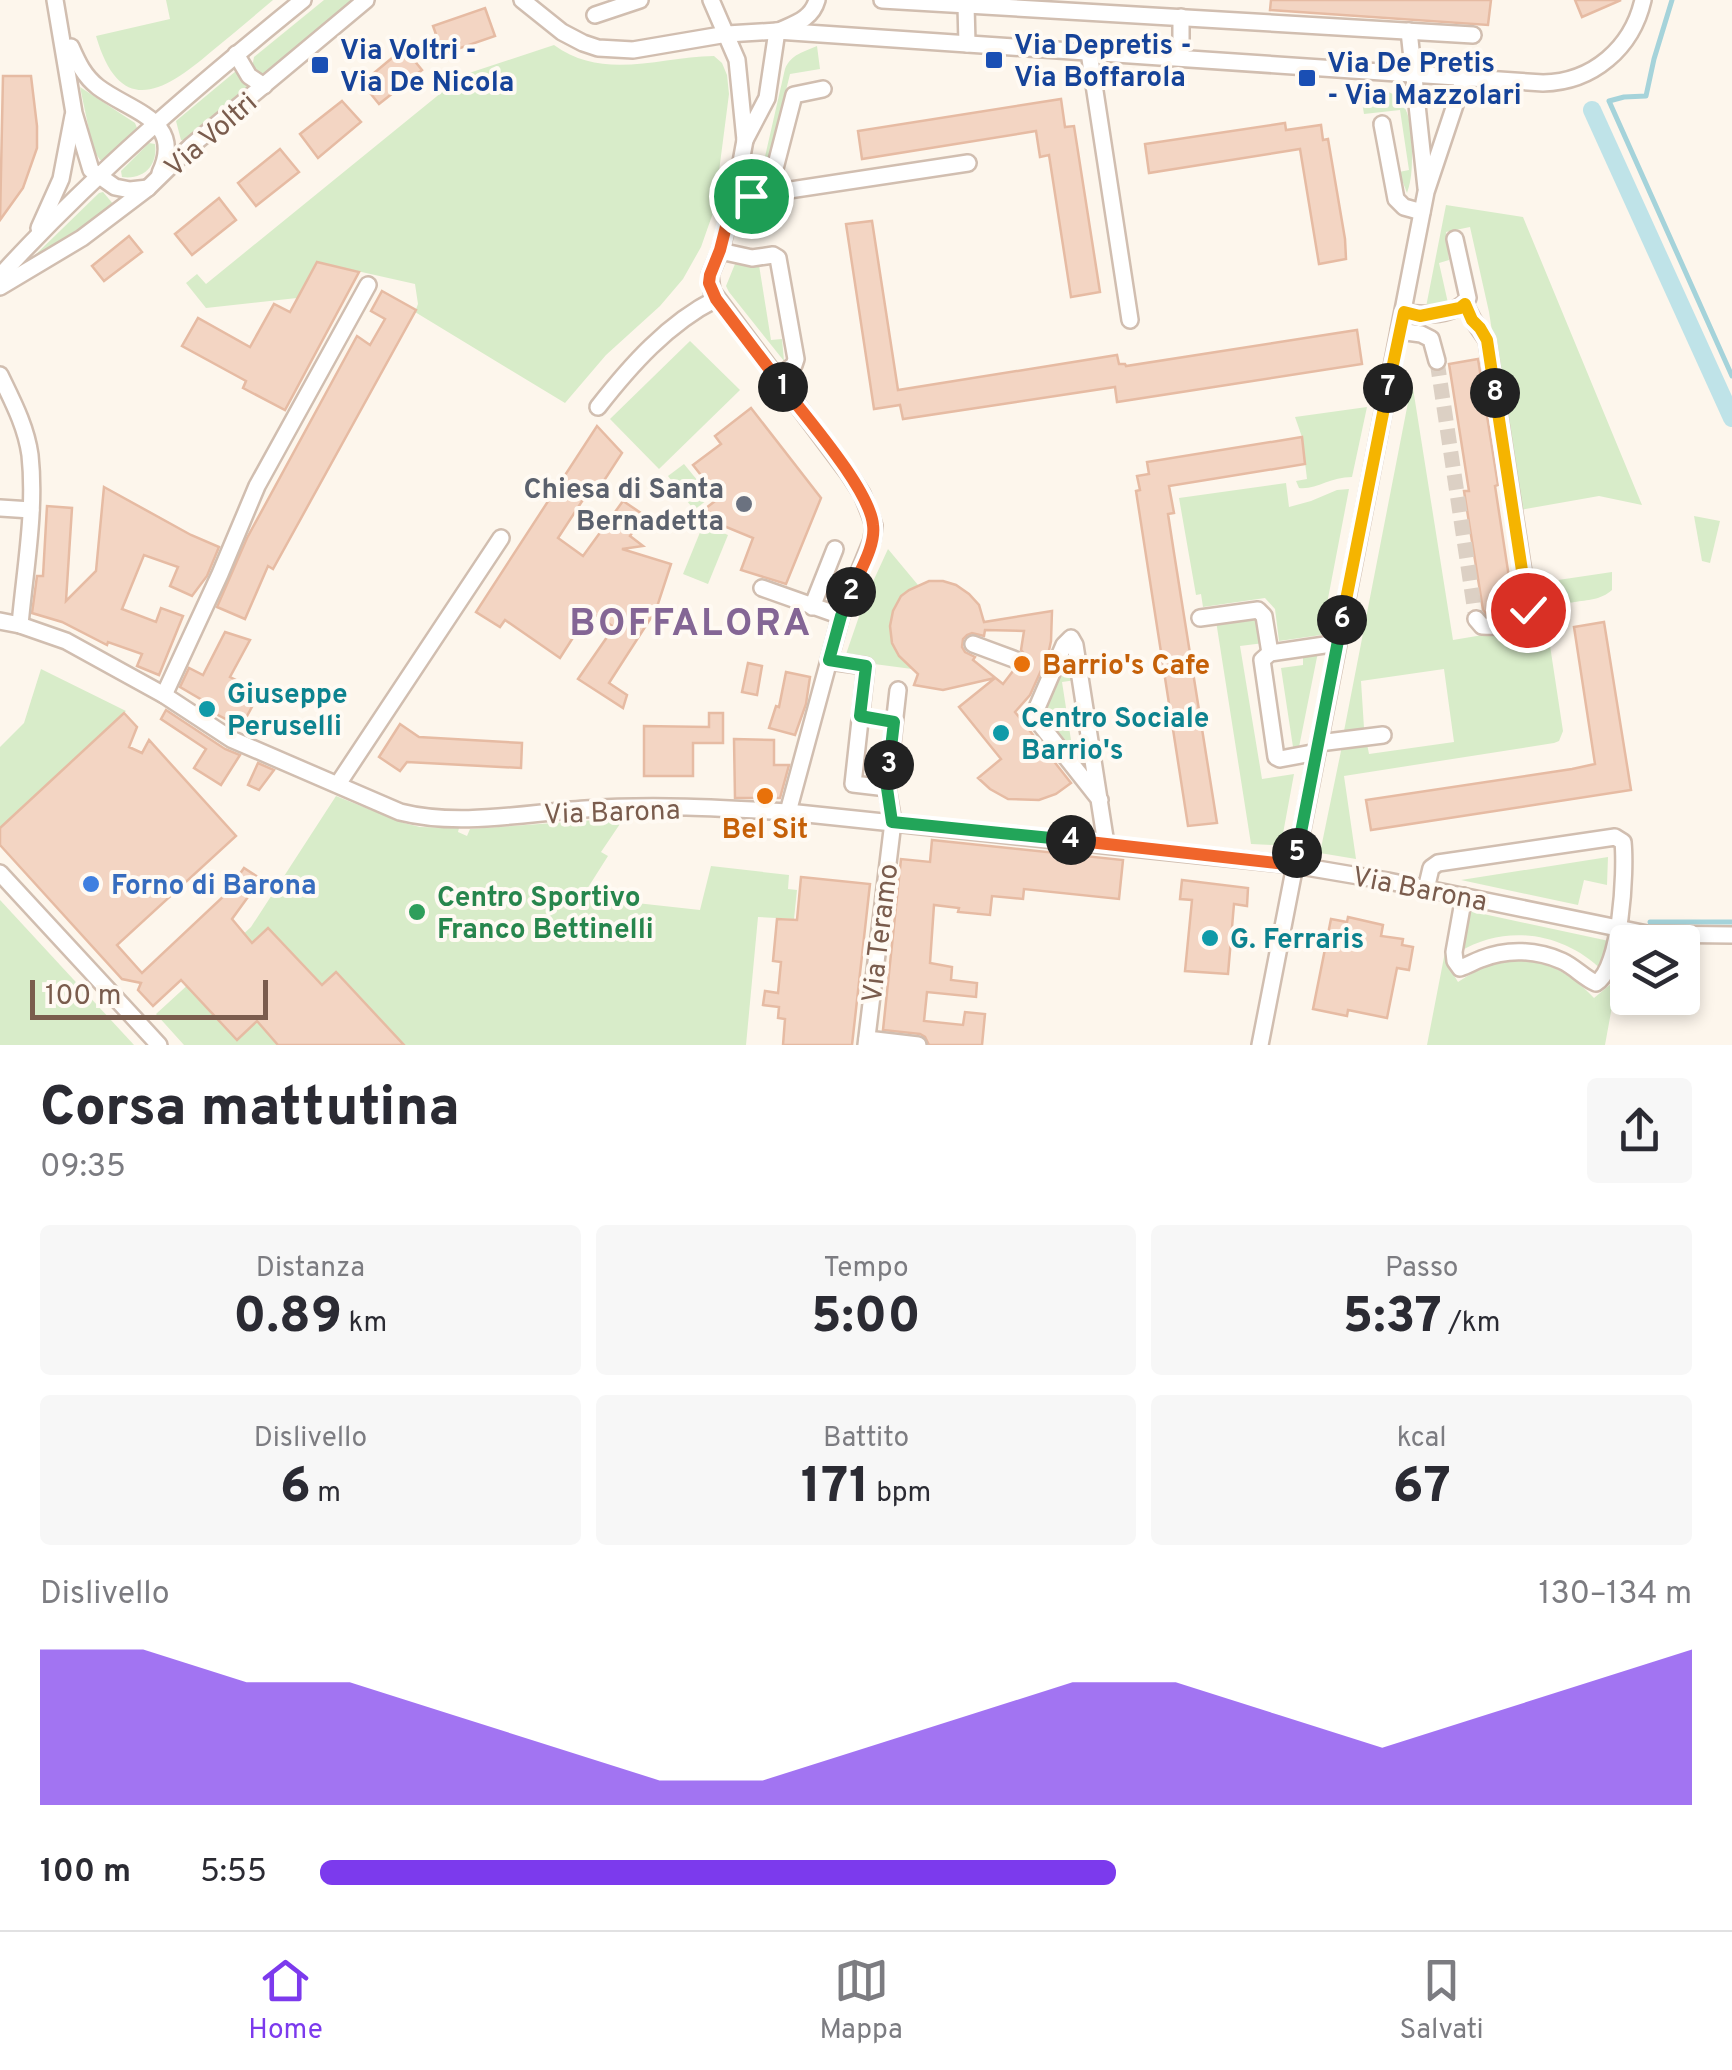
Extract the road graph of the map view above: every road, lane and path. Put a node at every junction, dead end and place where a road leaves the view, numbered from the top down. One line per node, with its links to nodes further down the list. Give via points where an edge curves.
1 (55, 0): 15 (street)
2 (303, 0): 22 (street, Via Voltri)
3 (366, 0): 26 (street, Via Voltri)
4 (522, 0): 13 (street)
5 (534, 0): 13 (street)
6 (640, 0): 12 (street)
7 (712, 0): 18 (street)
8 (818, 0): 17 (street, via 804,20)
9 (882, 0): 11 (street)
10 (1643, 0): 25 (street, via 1624,43 1593,69 1554,83)
11 (966, 5): 14 (street); 20 (street)
12 (596, 14)
13 (543, 16): 18 (street, via 583,43 620,50)
14 (1181, 18): 16 (street); 23 (street)
15 (61, 24): 28 (street); 29 (street, via 86,76)
16 (1409, 31): 19 (street); 24 (street)
17 (777, 32): 18 (street); 20 (street); 31 (street, via 766,98)
18 (727, 34): 31 (street, via 737,60)
19 (1472, 34)
20 (968, 44): 21 (street)
21 (1089, 52): 23 (street); 48 (street)
22 (236, 54): 26 (street, Via Voltri); 29 (street, Via Voltri)
23 (1181, 57): 24 (street)
24 (1412, 76): 25 (street); 35 (street)
25 (1464, 78): 35 (street)
26 (264, 86): 34 (street, Via Voltri)
27 (823, 88): 37 (street, via 794,96 772,180)
28 (74, 112): 33 (street); 40 (street, via 61,179)
29 (156, 122): 33 (street, Via Voltri); 34 (street, Via Voltri, via 166,140 166,160)
30 (1382, 124): 38 (street, via 1396,199)
31 (745, 140): 36 (street)
32 (968, 164): 37 (street)
33 (98, 177): 34 (street, Via Voltri, via 130,190); 40 (street, Via Voltri)
34 (152, 185): 44 (street, Via Voltri, via 82,238)
35 (1426, 192): 38 (street)
36 (734, 195): 37 (street); 41 (street)
37 (756, 195)
38 (1422, 212): 47 (street)
39 (1455, 238): 46 (street)
40 (34, 239): 42 (street, Via Voltri)
41 (720, 250): 45 (street, via 709,283); 52 (street, via 778,258 796,362)
42 (0, 276)
43 (368, 285): 71 (street, via 257,486)
44 (0, 287)
45 (716, 299): 52 (street); 53 (street, via 667,333)
46 (1465, 304): 47 (street, via 1420,316); 62 (street, via 1487,340 1528,604 1515,623 1488,627)
47 (1404, 312): 49 (street)
48 (1130, 320)
49 (1400, 331): 50 (street, via 1430,339); 65 (street)
50 (1437, 361)
51 (0, 375): 55 (street, via 30,455)
52 (777, 378): 60 (street, via 862,494 874,526)
53 (598, 407)
54 (0, 508): 55 (street)
55 (31, 510): 64 (street)
56 (501, 538): 76 (street)
57 (835, 550): 59 (street)
58 (762, 588): 59 (street)
59 (812, 607): 60 (street)
60 (841, 616): 68 (street)
61 (1200, 618): 67 (street, via 1258,610)
62 (1476, 619)
63 (0, 620): 64 (street, Via Barona)
64 (20, 624): 71 (street, Via Barona, via 66,641)
65 (1338, 642): 67 (street); 75 (street)
66 (973, 644): 69 (street)
67 (1270, 653): 75 (street, via 1262,664 1276,756)
68 (829, 660): 72 (street, via 866,666); 79 (street)
69 (1016, 660)
70 (898, 690): 73 (street)
71 (164, 695): 76 (street, Via Barona, via 231,739)
72 (860, 716): 73 (street); 77 (street, via 852,784)
73 (894, 722): 77 (street)
74 (1383, 735): 75 (street)
75 (1318, 747): 82 (street)
76 (338, 784): 79 (street, Via Barona, via 423,818 588,808)
77 (887, 788): 80 (street)
78 (1100, 800): 78 (street, via 1075,645 1072,638 1036,719); 81 (street)
79 (788, 812): 80 (street, Via Barona)
80 (892, 822): 81 (street, Via Barona); 91 (street, Via Teramo)
81 (1106, 844): 82 (street, Via Barona)
82 (1294, 865): 84 (street, Via Barona); 94 (street)
83 (0, 873): 92 (street)
84 (1426, 888): 85 (street, Via Barona); 86 (street, via 1438,864 1618,837 1624,848)
85 (1464, 896): 87 (street, Via Barona); 90 (street, via 1454,952 1462,969 1501,953 1532,952 1596,983)
86 (1619, 925)
87 (1610, 926)
88 (1700, 935): 89 (street, Via Barona)
89 (1732, 935)
90 (1610, 961)
91 (866, 1042): 93 (street)
92 (159, 1045)
93 (918, 1045)
94 (1260, 1045)

